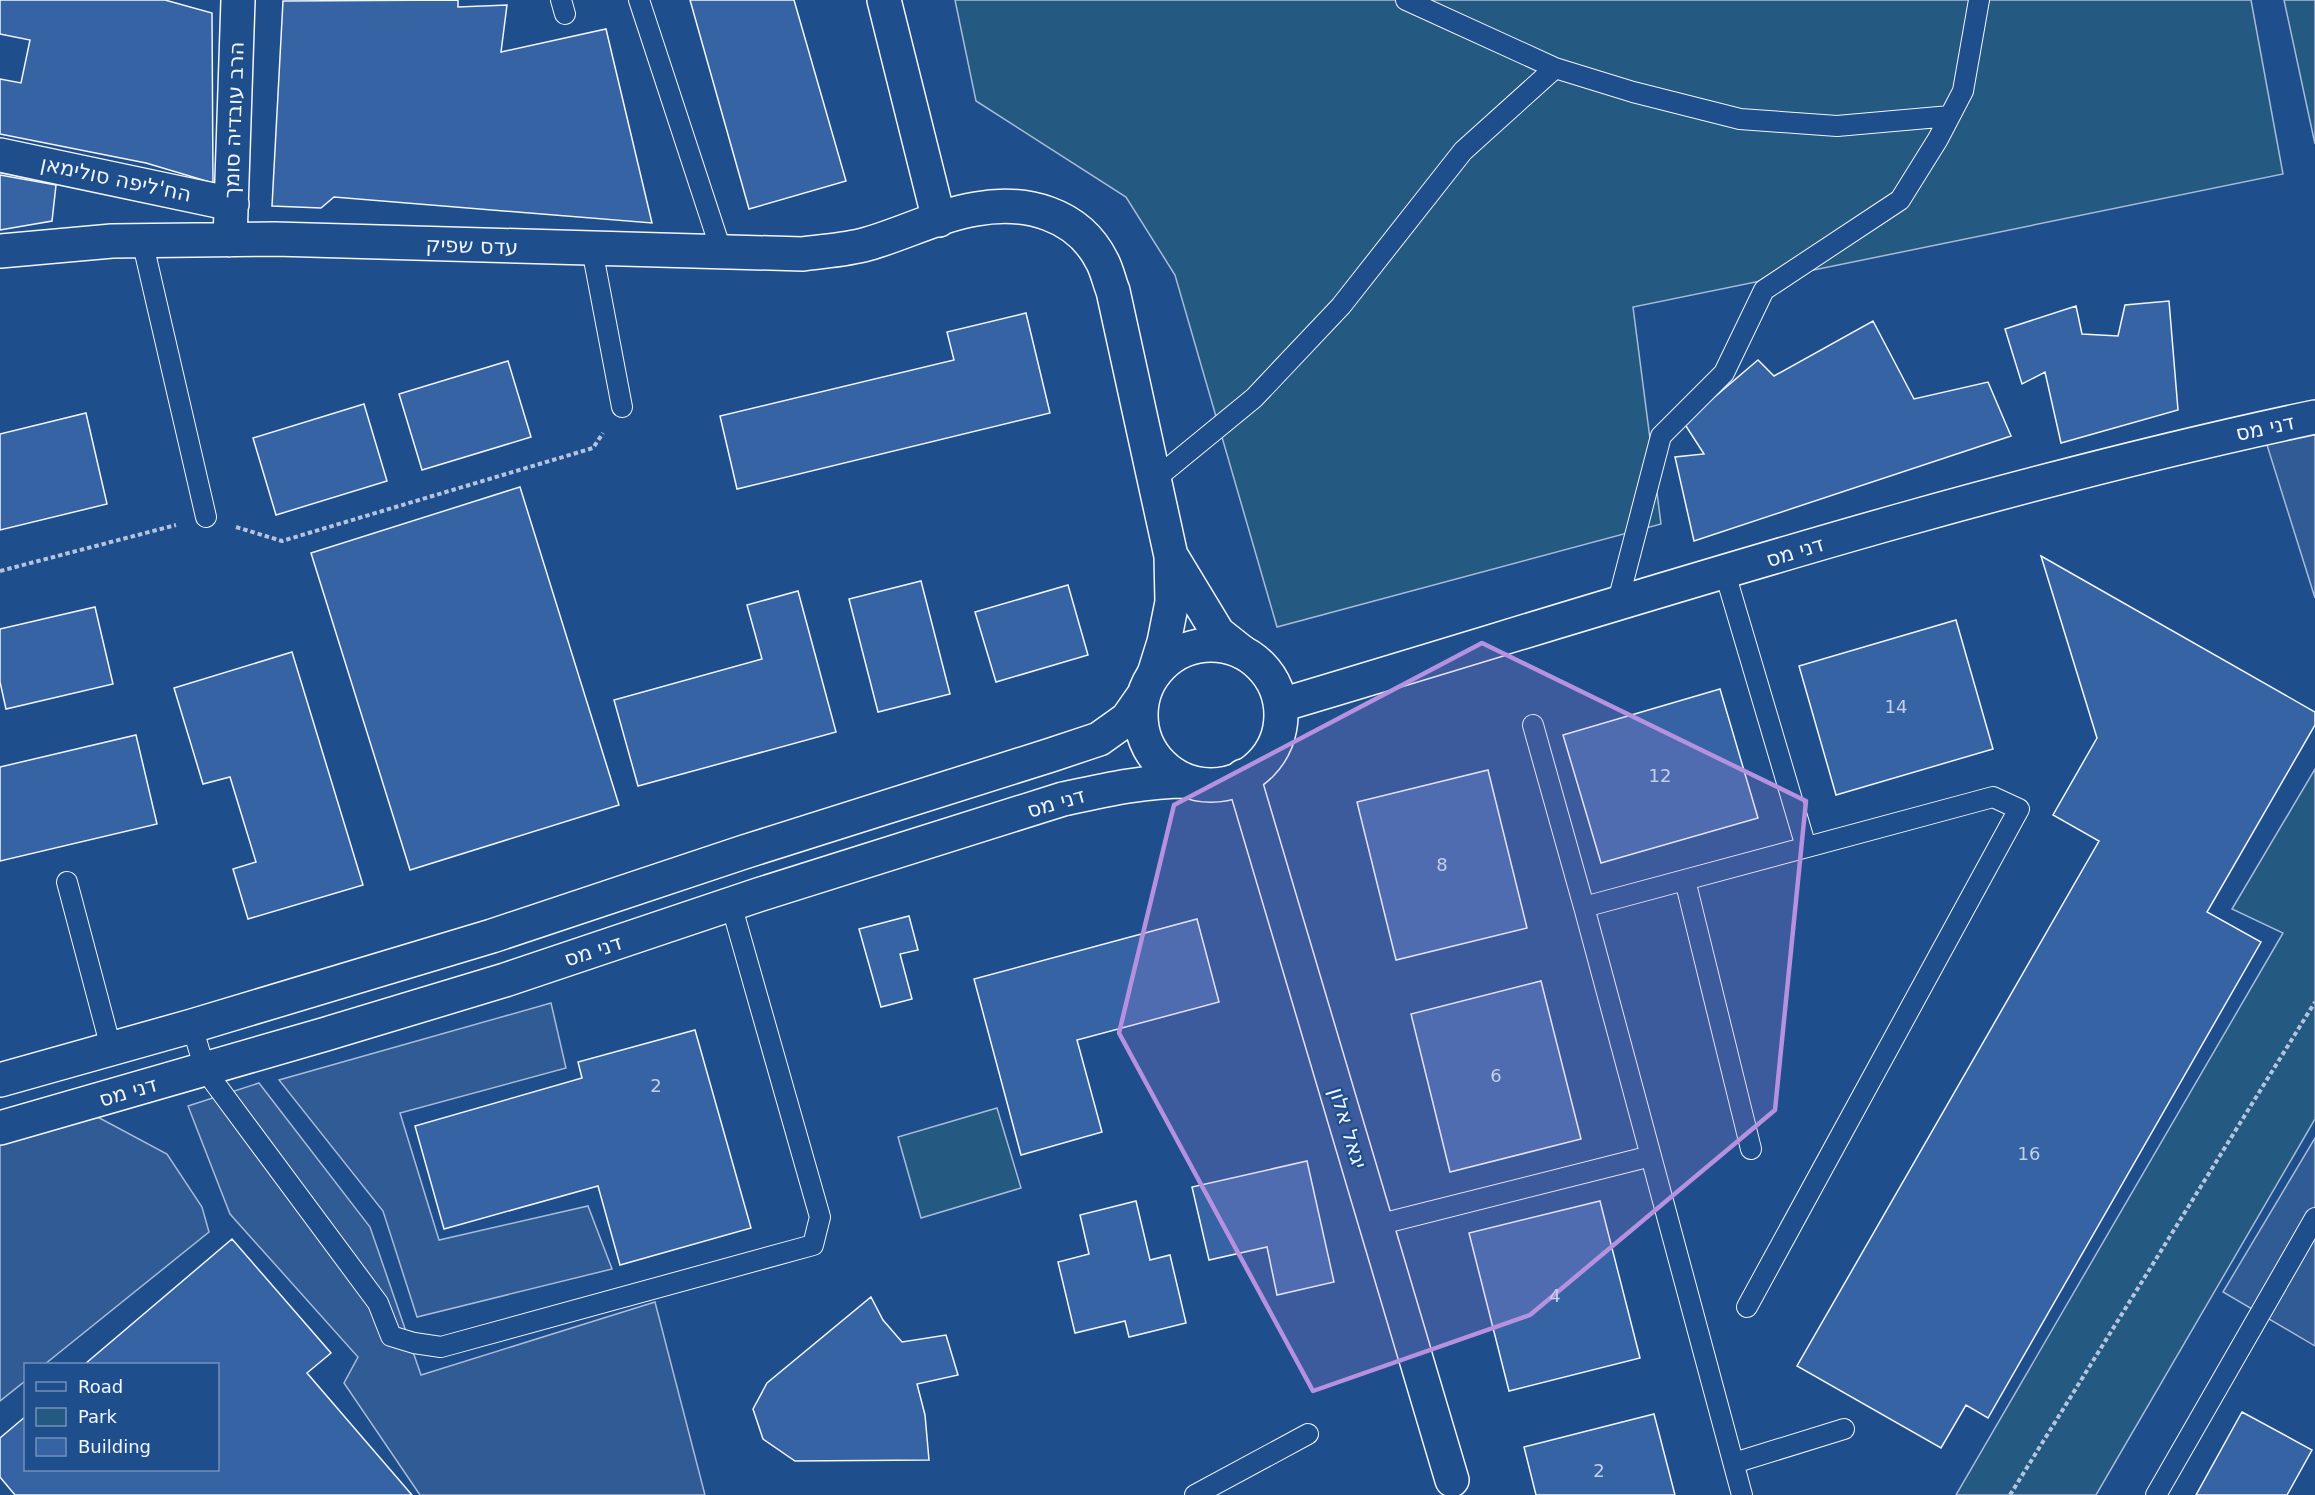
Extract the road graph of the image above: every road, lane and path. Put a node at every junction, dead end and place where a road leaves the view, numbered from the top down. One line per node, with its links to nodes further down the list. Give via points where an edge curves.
1 (238, 0): 9 (street, הרב עובדיה סומך)
2 (639, 0): 15 (lane)
3 (884, 0): 10 (street)
4 (1406, 0): 6 (lane)
5 (1979, 0): 7 (lane, via 1963,91)
6 (1555, 68): 7 (lane, via 1740,119 1837,126); 18 (lane, via 1463,151 1341,306 1254,398)
7 (1950, 116): 23 (lane, via 1900,200 1764,290 1724,373 1661,436)
8 (0, 155): 9 (street, הח'ליפה סולימאן)
9 (231, 204): 12 (street, הרב עובדיה סומך)
10 (939, 220): 15 (street, עדס שפיק, via 865,245 803,254); 18 (street, עדס שפיק, via 976,209 1041,209 1071,223 1087,238 1102,260 1113,291)
11 (142, 240): 12 (street, עדס שפיק); 14 (street, עדס שפיק); 19 (lane)
12 (230, 240): 13 (street, עדס שפיק)
13 (592, 249): 15 (street, עדס שפיק); 16 (lane)
14 (0, 251)
15 (722, 253)
16 (622, 407): 19 (path, via 593,448 282,541)
17 (2315, 417): 22 (street, דני מס, via 2088,469)
18 (1154, 480): 20 (street, עדס שפיק)
19 (206, 518): 21 (path)
20 (1171, 556): 24 (street, via 1218,633); 25 (street, via 1172,602 1164,642)
21 (0, 571)
22 (1725, 573): 23 (street, דני מס); 30 (lane)
23 (1617, 605): 26 (street, דני מס)
24 (1242, 652): 25 (street, via 1219,645 1194,647 1171,657); 26 (street, via 1262,667)
25 (1148, 685): 29 (street, via 1141,727 1150,751 1166,769); 36 (street, via 1127,719 1099,739 492,936)
26 (1281, 705): 28 (street, via 1280,729 1271,751 1255,770)
27 (1533, 725): 34 (lane)
28 (1243, 776): 29 (street, via 1211,786); 44 (street, יגאל אלון)
29 (1187, 781): 33 (street, דני מס, via 1156,781 1063,799)
30 (1806, 847): 31 (lane); 45 (lane, via 1993,797 2019,809)
31 (1684, 880): 34 (lane); 41 (lane)
32 (67, 882): 37 (lane)
33 (731, 904): 38 (street, דני מס, via 506,980); 38 (lane, via 820,1218 813,1245 441,1347 414,1343 391,1336 378,1303)
34 (1584, 907): 42 (lane)
35 (2315, 1002): 52 (path)
36 (192, 1026): 37 (street); 38 (lane)
37 (111, 1048): 39 (street)
38 (205, 1070): 40 (street, דני מס)
39 (0, 1080)
40 (0, 1128)
41 (1751, 1149)
42 (1651, 1156): 44 (lane); 48 (lane)
43 (2315, 1218): 53 (lane)
44 (1377, 1225): 49 (street, יגאל אלון)
45 (1747, 1307)
46 (1844, 1429): 48 (lane)
47 (1308, 1434): 50 (lane)
48 (1734, 1463): 51 (lane)
49 (1452, 1480)
50 (1195, 1495)
51 (1742, 1495)
52 (2010, 1495)
53 (2156, 1495)

